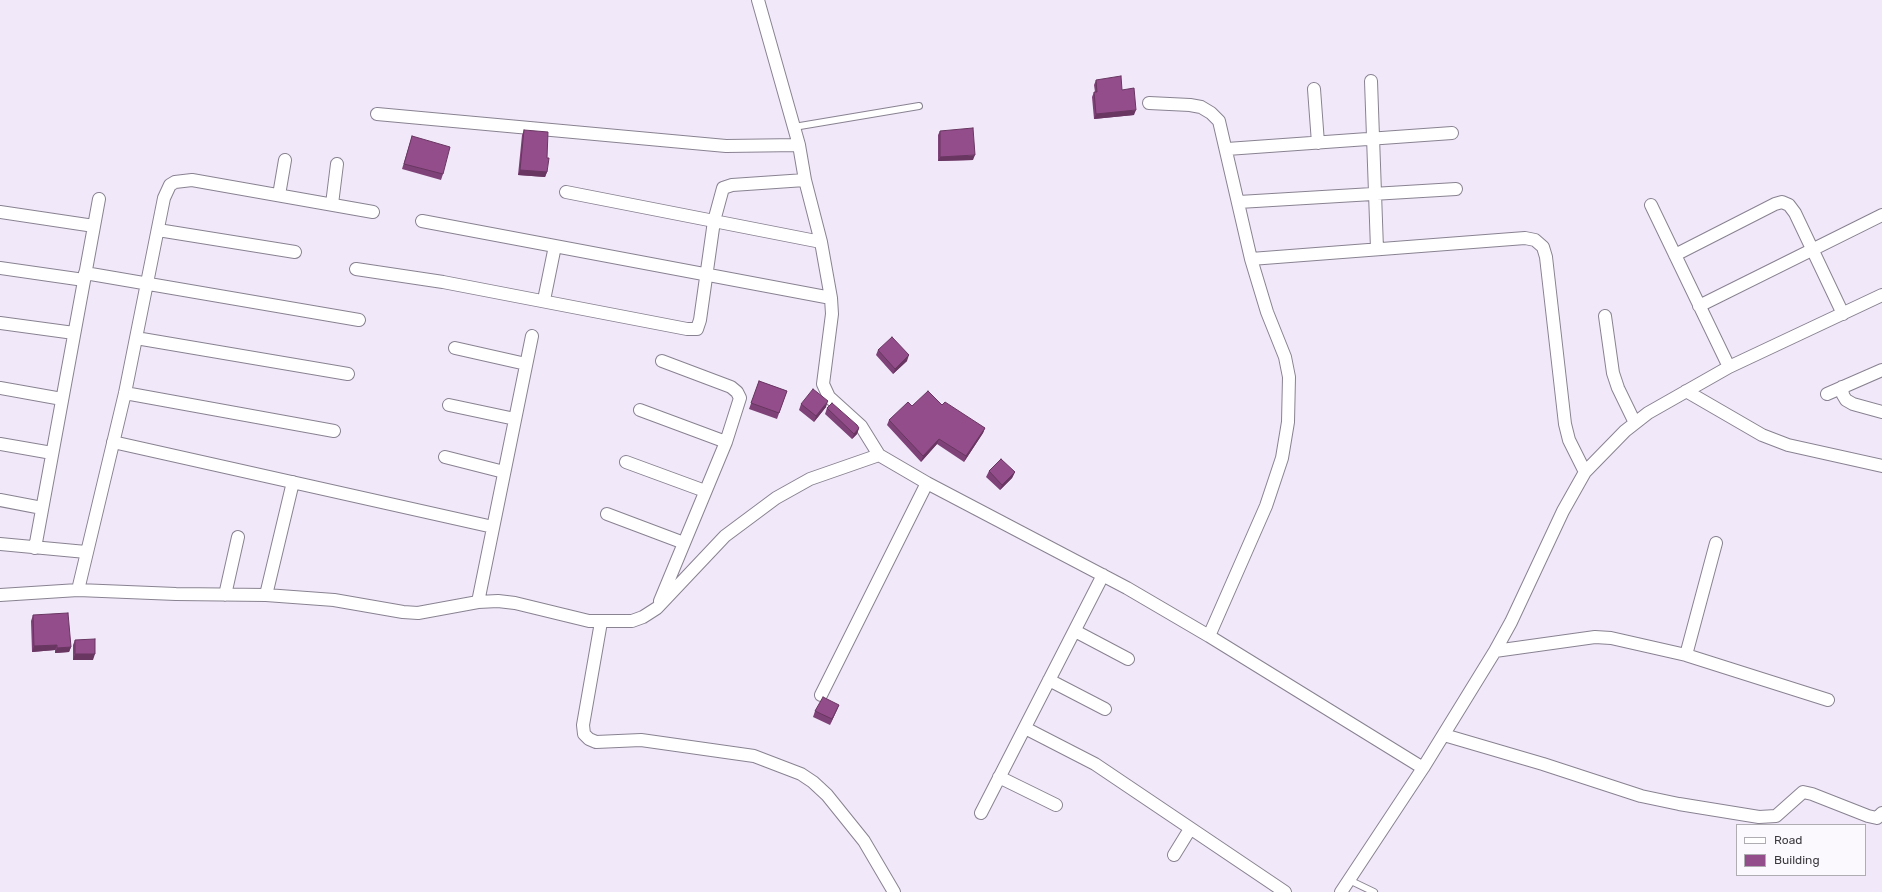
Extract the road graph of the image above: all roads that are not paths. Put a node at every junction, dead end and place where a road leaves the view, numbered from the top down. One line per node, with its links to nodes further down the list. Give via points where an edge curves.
1 (758, 0): 7 (street)
2 (1371, 81): 9 (street)
3 (1314, 88): 10 (street)
4 (1149, 103): 12 (street, via 1201,107 1219,121)
5 (919, 106): 7 (lane)
6 (377, 114): 11 (street, via 726,146)
7 (794, 127): 11 (street)
8 (1452, 133): 9 (street)
9 (1373, 139): 10 (street); 18 (street)
10 (1318, 143): 12 (street)
11 (799, 145): 15 (street)
12 (1227, 149): 21 (street)
13 (285, 160): 19 (street)
14 (337, 164): 22 (street)
15 (805, 180): 27 (street, via 732,185 724,188); 31 (street)
16 (1456, 189): 18 (street)
17 (566, 192): 27 (street)
18 (1375, 194): 21 (street); 33 (street)
19 (279, 195): 22 (street); 30 (street, via 192,180 175,182 166,191)
20 (99, 199): 29 (street)
21 (1239, 202): 37 (street)
22 (332, 204): 25 (street)
23 (1651, 205): 36 (street)
24 (0, 212): 29 (street)
25 (374, 212)
26 (1882, 215): 34 (street)
27 (714, 221): 31 (street); 40 (street)
28 (422, 222): 32 (street)
29 (94, 226): 41 (street)
30 (158, 230): 35 (street); 42 (street)
31 (821, 242): 44 (street)
32 (555, 246): 40 (street); 45 (street)
33 (1377, 249): 37 (street); 81 (street, via 1525,238 1535,240 1543,247 1564,419 1569,440)
34 (1812, 250): 36 (street, via 1795,213 1789,205 1782,202); 46 (street); 47 (street)
35 (294, 252)
36 (1675, 255): 46 (street)
37 (1252, 259): 104 (street, via 1290,377 1288,422 1282,458 1266,506)
38 (0, 268): 41 (street)
39 (356, 269): 45 (street)
40 (705, 274): 44 (street); 45 (street, via 697,329)
41 (84, 276): 42 (street); 51 (street)
42 (147, 282): 49 (street); 53 (street)
43 (1882, 295): 47 (street)
44 (831, 298): 76 (street, via 832,314 824,374 825,390 829,397 861,426)
45 (544, 300)
46 (1699, 306): 57 (street)
47 (1843, 314): 57 (street)
48 (1605, 316): 70 (street, via 1613,373)
49 (359, 320)
50 (0, 323): 51 (street)
51 (74, 333): 65 (street)
52 (532, 336): 56 (street)
53 (136, 338): 59 (street); 63 (street)
54 (455, 348): 56 (street)
55 (662, 361): 73 (street, via 731,387 737,392 740,398 739,406)
56 (526, 364): 69 (street)
57 (1729, 367): 62 (street)
58 (1882, 370): 60 (street)
59 (348, 374)
60 (1842, 387): 64 (street); 68 (street, via 1846,400)
61 (0, 388): 65 (street)
62 (1686, 391): 70 (street); 79 (street, via 1788,446)
63 (125, 393): 71 (street); 72 (street)
64 (1827, 394)
65 (62, 399): 75 (street)
66 (449, 405): 69 (street)
67 (640, 410): 73 (street)
68 (1882, 412)
69 (515, 419): 80 (street)
70 (1635, 423): 81 (street)
71 (334, 431)
72 (113, 442): 82 (street); 94 (street)
73 (726, 442): 84 (street)
74 (0, 444): 75 (street)
75 (52, 453): 86 (street)
76 (879, 455): 83 (street); 101 (street, via 810,479 776,498 725,536)
77 (445, 457): 80 (street)
78 (626, 462): 84 (street)
79 (1882, 466)
80 (504, 472): 88 (street)
81 (1585, 472): 105 (street, via 1563,511)
82 (292, 482): 88 (street); 99 (street)
83 (927, 483): 95 (street); 109 (street)
84 (705, 491): 90 (street)
85 (0, 500): 86 (street)
86 (42, 508): 93 (street)
87 (607, 514): 90 (street)
88 (493, 527): 100 (street)
89 (238, 537): 98 (street)
90 (684, 543): 101 (street)
91 (1716, 543): 106 (street)
92 (0, 544): 93 (street)
93 (34, 548): 94 (street)
94 (86, 552): 96 (street)
95 (1103, 575): 103 (street); 104 (street)
96 (78, 590): 97 (street); 98 (street)
97 (0, 595)
98 (225, 595): 99 (street)
99 (266, 595): 100 (street, via 334,600 410,613)
100 (478, 602): 102 (street, via 515,603)
101 (657, 608): 102 (street, via 632,621)
102 (601, 622): 122 (street, via 583,725 584,734 589,739 596,742 641,740 754,756 801,774 827,795 864,841)
103 (1075, 631): 107 (street); 108 (street)
104 (1209, 636): 114 (street)
105 (1495, 652): 106 (street, via 1595,637 1611,638); 113 (street)
106 (1686, 655): 110 (street)
107 (1128, 659)
108 (1049, 680): 111 (street); 112 (street)
109 (821, 695)
110 (1828, 700)
111 (1105, 709)
112 (1025, 728): 115 (street); 119 (street, via 1095,764)
113 (1444, 735): 114 (street); 118 (street, via 1641,796 1679,804 1759,817 1776,816 1803,792 1868,816 1877,818)
114 (1423, 768): 121 (street)
115 (999, 777): 116 (street); 117 (street)
116 (1056, 805)
117 (981, 813)
118 (1882, 813)
119 (1190, 829): 120 (street); 123 (street)
120 (1174, 855)
121 (1349, 880): 124 (street); 125 (lane)
122 (894, 892)
123 (1285, 892)
124 (1341, 892)
125 (1374, 892)

